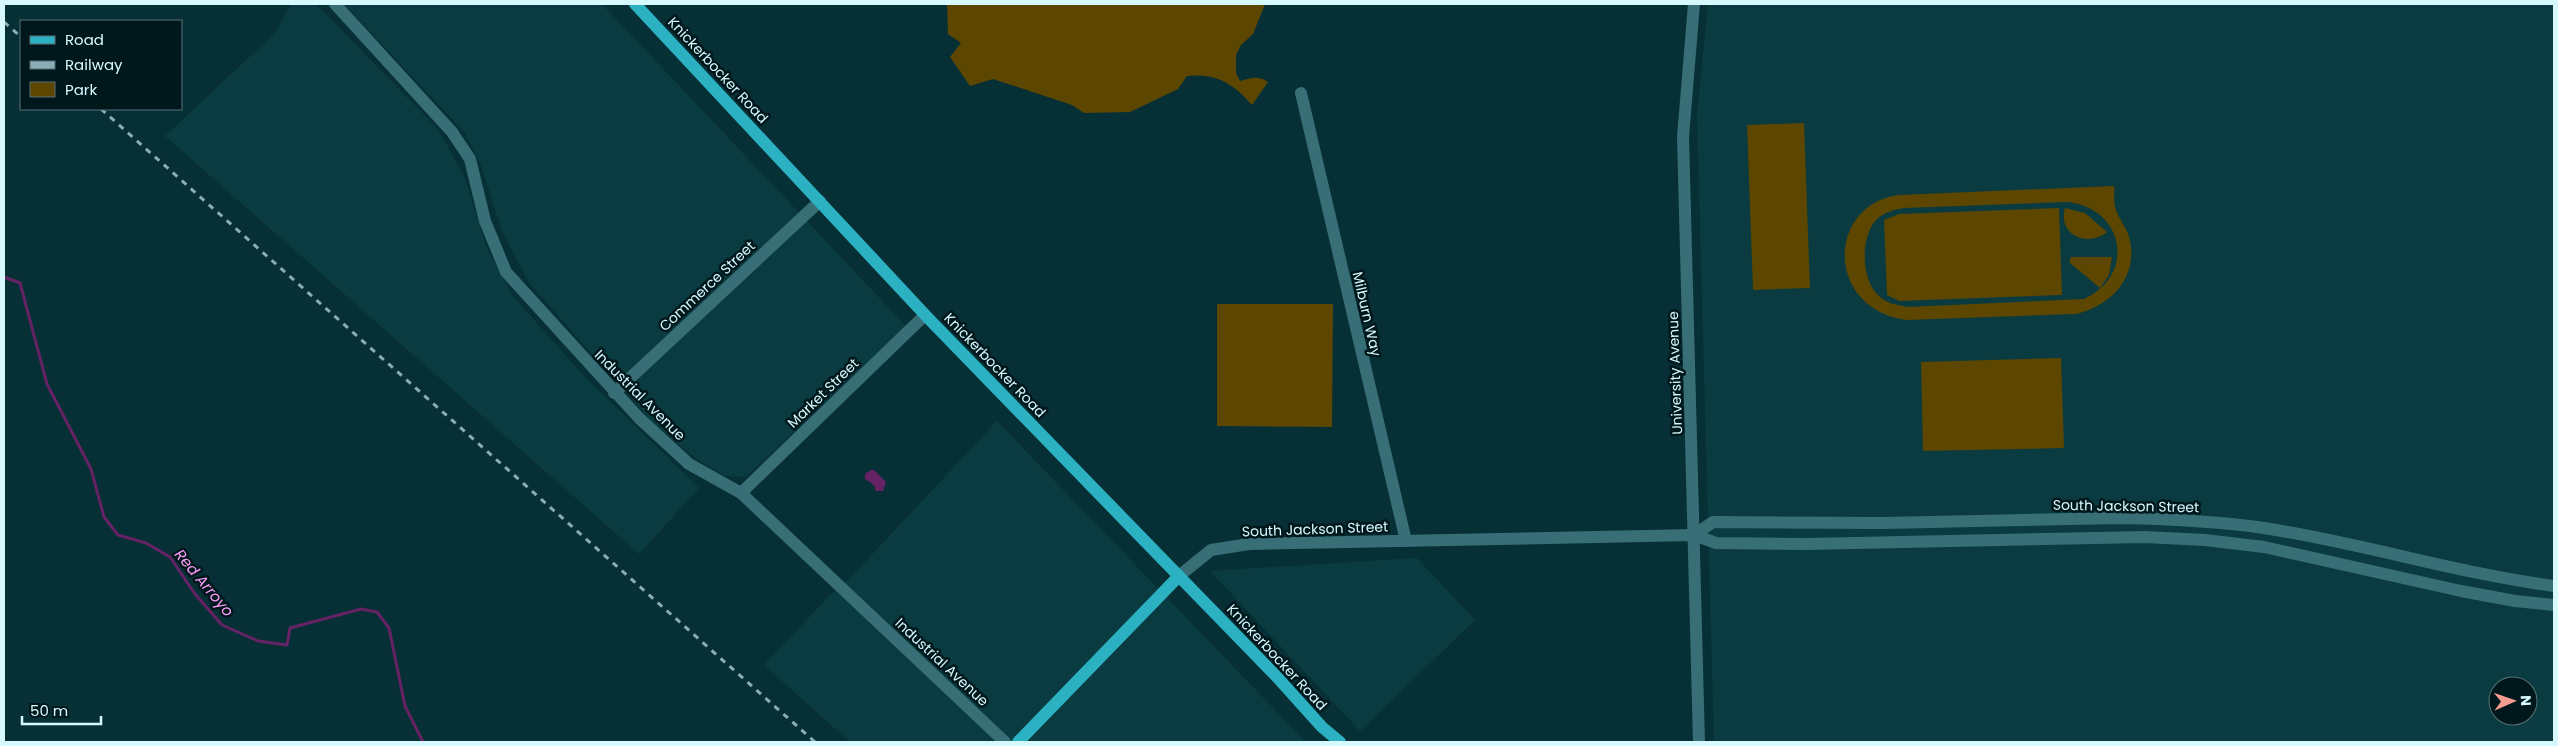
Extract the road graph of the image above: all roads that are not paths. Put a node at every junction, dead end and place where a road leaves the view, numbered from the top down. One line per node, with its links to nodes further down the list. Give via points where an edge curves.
1 (335, 4): 7 (street, Industrial Avenue, via 452,132 470,159 484,222 506,272)
2 (635, 4): 5 (main road, Knickerbocker Road)
3 (1694, 4): 9 (street, University Avenue, via 1683,137)
4 (1301, 93): 10 (street, Milburn Way)
5 (820, 201): 6 (main road, Knickerbocker Road); 7 (street, Commerce Street)
6 (925, 315): 8 (street, Market Street); 11 (main road, Knickerbocker Road)
7 (614, 394): 8 (street, Industrial Avenue, via 689,464)
8 (741, 493): 14 (street, Industrial Avenue)
9 (1694, 534): 10 (street, South Jackson Street); 12 (street, South Jackson Street, via 1713,522 1827,524 2170,519 2266,529 2496,578); 13 (street, South Jackson Street, via 1716,543 1788,544 2145,537 2205,540 2264,547 2461,591); 17 (street, University Avenue)
10 (1406, 541): 11 (street, South Jackson Street, via 1249,544 1211,550)
11 (1179, 576): 15 (main road, South Jackson Street); 16 (main road, Knickerbocker Road)
12 (2554, 586)
13 (2554, 605)
14 (1005, 742)
15 (1018, 742)
16 (1340, 742)
17 (1699, 742)

